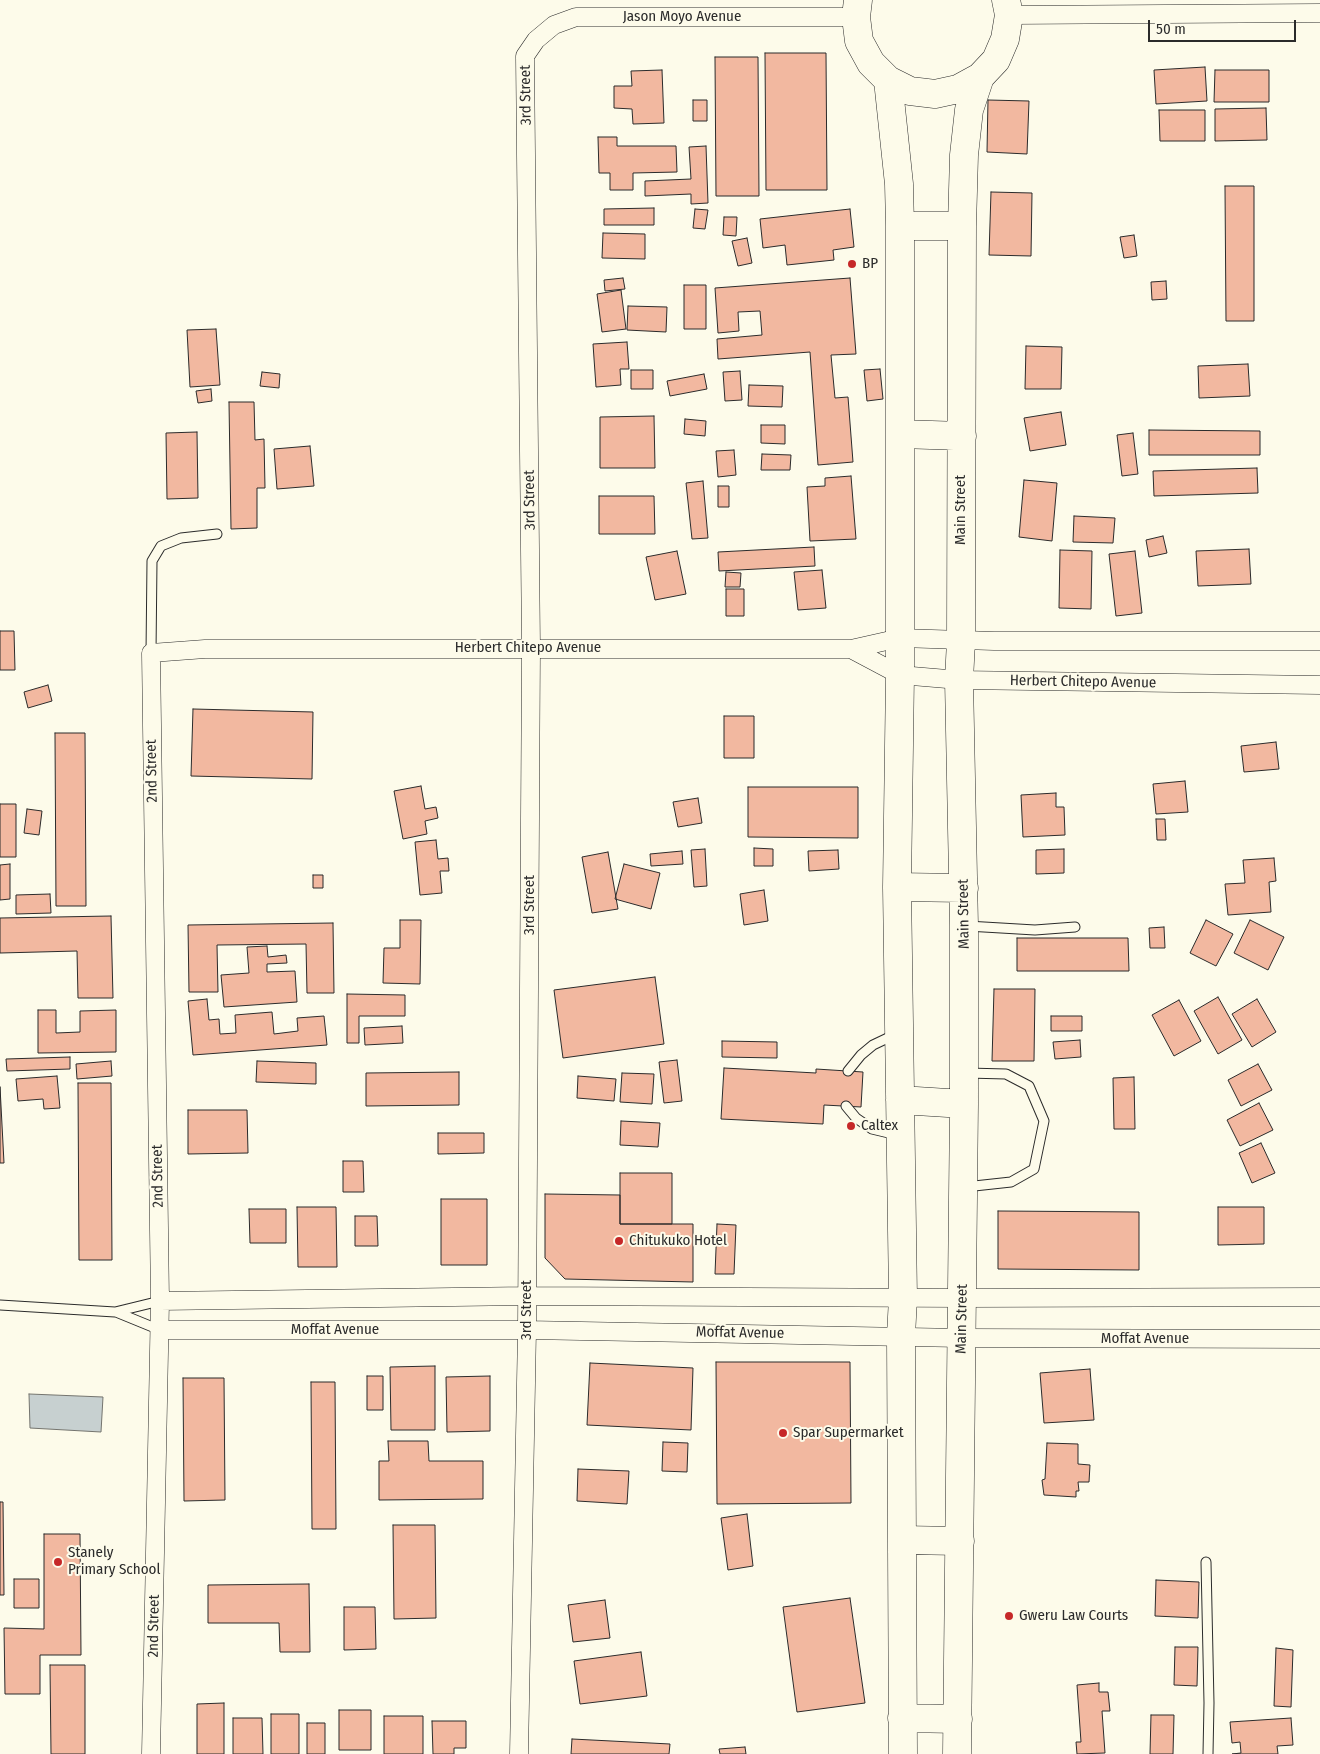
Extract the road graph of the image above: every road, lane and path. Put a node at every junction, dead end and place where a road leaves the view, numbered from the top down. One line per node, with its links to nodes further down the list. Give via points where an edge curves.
1 (1007, 8): 3 (street); 5 (highway, Main Street, via 1005,39 996,60)
2 (857, 9): 4 (street, Jason Moyo Avenue, via 576,17 554,25 536,40); 6 (highway, Main Street, via 859,42 871,63)
3 (1320, 13)
4 (525, 56): 15 (street, 3rd Street)
5 (980, 77): 6 (highway, Main Street, via 958,89 935,94 910,91); 8 (highway, Main Street, via 968,110)
6 (888, 80): 7 (highway)
7 (900, 226): 8 (highway); 9 (highway)
8 (962, 226): 10 (highway, Main Street)
9 (900, 434): 10 (highway); 12 (highway)
10 (962, 436): 13 (highway, Main Street)
11 (217, 534): 17 (lane, via 181,538 161,546 152,561)
12 (900, 638): 13 (street, Herbert Chitepo Avenue); 16 (street, Herbert Chitepo Avenue); 18 (highway)
13 (961, 641): 14 (street, Herbert Chitepo Avenue); 19 (highway, Main Street)
14 (1320, 641)
15 (531, 648): 16 (street, Herbert Chitepo Avenue); 17 (street, Herbert Chitepo Avenue, via 205,649); 33 (street, 3rd Street)
16 (852, 649): 18 (street, Herbert Chitepo Avenue)
17 (150, 653): 37 (street, 2nd Street)
18 (900, 674): 19 (street, Herbert Chitepo Avenue); 21 (highway)
19 (959, 680): 20 (street, Herbert Chitepo Avenue); 22 (highway, Main Street)
20 (1320, 685)
21 (897, 887): 22 (highway); 25 (highway)
22 (964, 888): 23 (highway, Main Street)
23 (964, 926): 24 (lane, via 1034,930); 27 (highway, Main Street)
24 (1075, 927)
25 (900, 1032): 26 (lane, via 873,1045); 28 (highway)
26 (848, 1071)
27 (964, 1073): 29 (highway, Main Street); 32 (lane, via 1006,1074 1029,1086 1044,1121 1034,1169 1010,1182)
28 (900, 1100): 29 (highway); 31 (highway)
29 (964, 1104): 32 (highway, Main Street)
30 (846, 1106): 31 (lane, via 872,1129)
31 (900, 1136): 35 (highway)
32 (963, 1187): 36 (highway, Main Street)
33 (527, 1296): 35 (street, Moffat Avenue); 37 (street, Moffat Avenue); 41 (street, 3rd Street)
34 (1320, 1297): 36 (street, Moffat Avenue)
35 (903, 1298): 36 (street, Moffat Avenue); 42 (highway)
36 (963, 1298): 43 (highway, Main Street)
37 (160, 1301): 39 (lane); 40 (street, 2nd Street)
38 (0, 1305): 39 (lane)
39 (115, 1312): 40 (lane)
40 (160, 1330): 41 (street, Moffat Avenue); 50 (street, 2nd Street)
41 (527, 1330): 42 (street, Moffat Avenue); 51 (street, 3rd Street)
42 (901, 1336): 43 (street, Moffat Avenue); 45 (highway)
43 (962, 1338): 44 (street, Moffat Avenue); 46 (highway, Main Street)
44 (1320, 1339)
45 (902, 1540): 46 (highway); 48 (highway)
46 (960, 1541): 49 (highway, Main Street)
47 (1206, 1562): 54 (lane)
48 (902, 1718): 49 (highway); 52 (highway)
49 (958, 1719): 53 (highway, Main Street)
50 (151, 1754)
51 (519, 1754)
52 (902, 1754)
53 (957, 1754)
54 (1208, 1754)

